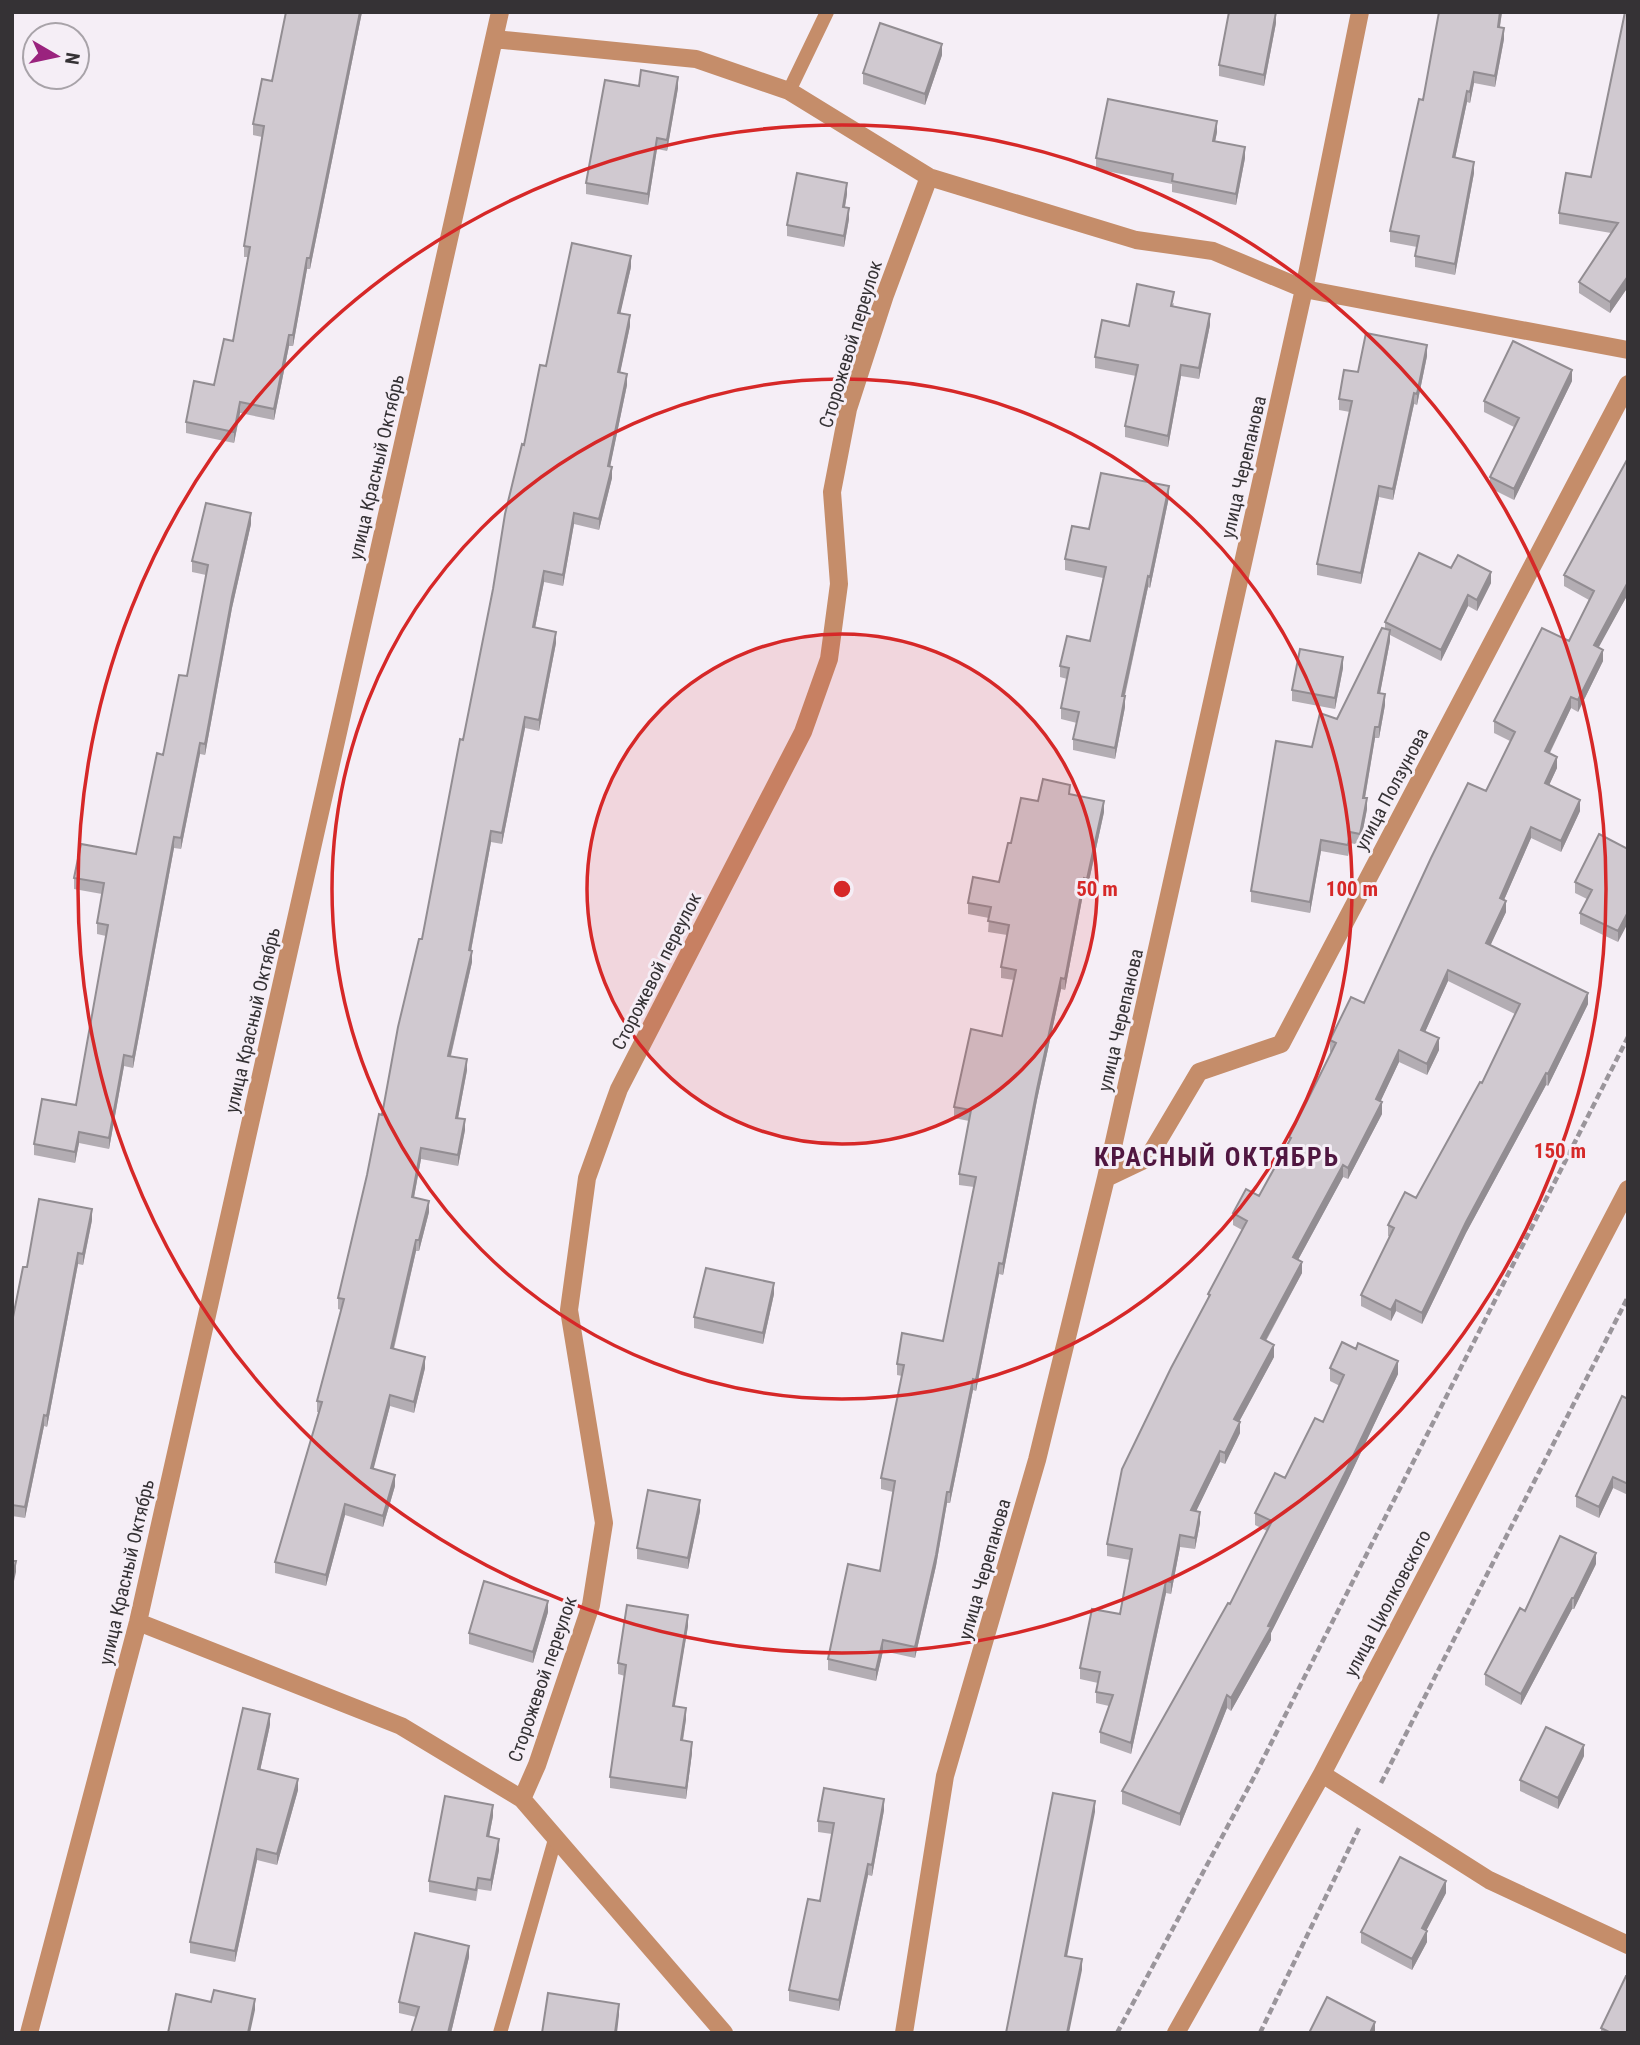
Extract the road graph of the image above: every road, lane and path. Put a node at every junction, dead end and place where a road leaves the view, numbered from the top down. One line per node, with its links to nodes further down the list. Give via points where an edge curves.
1 (500, 12): 4 (street, улица Красный Октябрь)
2 (827, 12): 5 (lane)
3 (1360, 12): 7 (street, улица Черепанова)
4 (494, 39): 5 (street, via 696,60); 14 (street, улица Красный Октябрь)
5 (789, 91): 6 (street)
6 (929, 177): 7 (street, via 1136,240 1213,251); 16 (street, Сторожевой переулок, via 848,409 832,492 839,584 828,659 803,732 619,1089 587,1178 569,1310 604,1523 592,1605)
7 (1304, 289): 8 (street); 11 (street, улица Черепанова)
8 (1628, 350)
9 (1628, 384): 11 (street, улица Ползунова, via 1281,1044 1199,1072 1148,1158)
10 (1628, 1037): 24 (path, via 1253,1779)
11 (1106, 1178): 23 (street, улица Черепанова, via 1037,1460 945,1776)
12 (1628, 1189): 15 (street, улица Циолковского)
13 (1628, 1297): 17 (path)
14 (138, 1622): 16 (street, via 401,1726); 20 (street, улица Красный Октябрь)
15 (1322, 1774): 17 (street); 25 (street, улица Циолковского)
16 (522, 1799): 18 (street)
17 (1370, 1805): 19 (street, via 1489,1880); 26 (path)
18 (556, 1836): 21 (lane); 22 (street)
19 (1628, 1945)
20 (29, 2033)
21 (500, 2033)
22 (724, 2033)
23 (904, 2033)
24 (1116, 2033)
25 (1176, 2033)
26 (1260, 2033)

